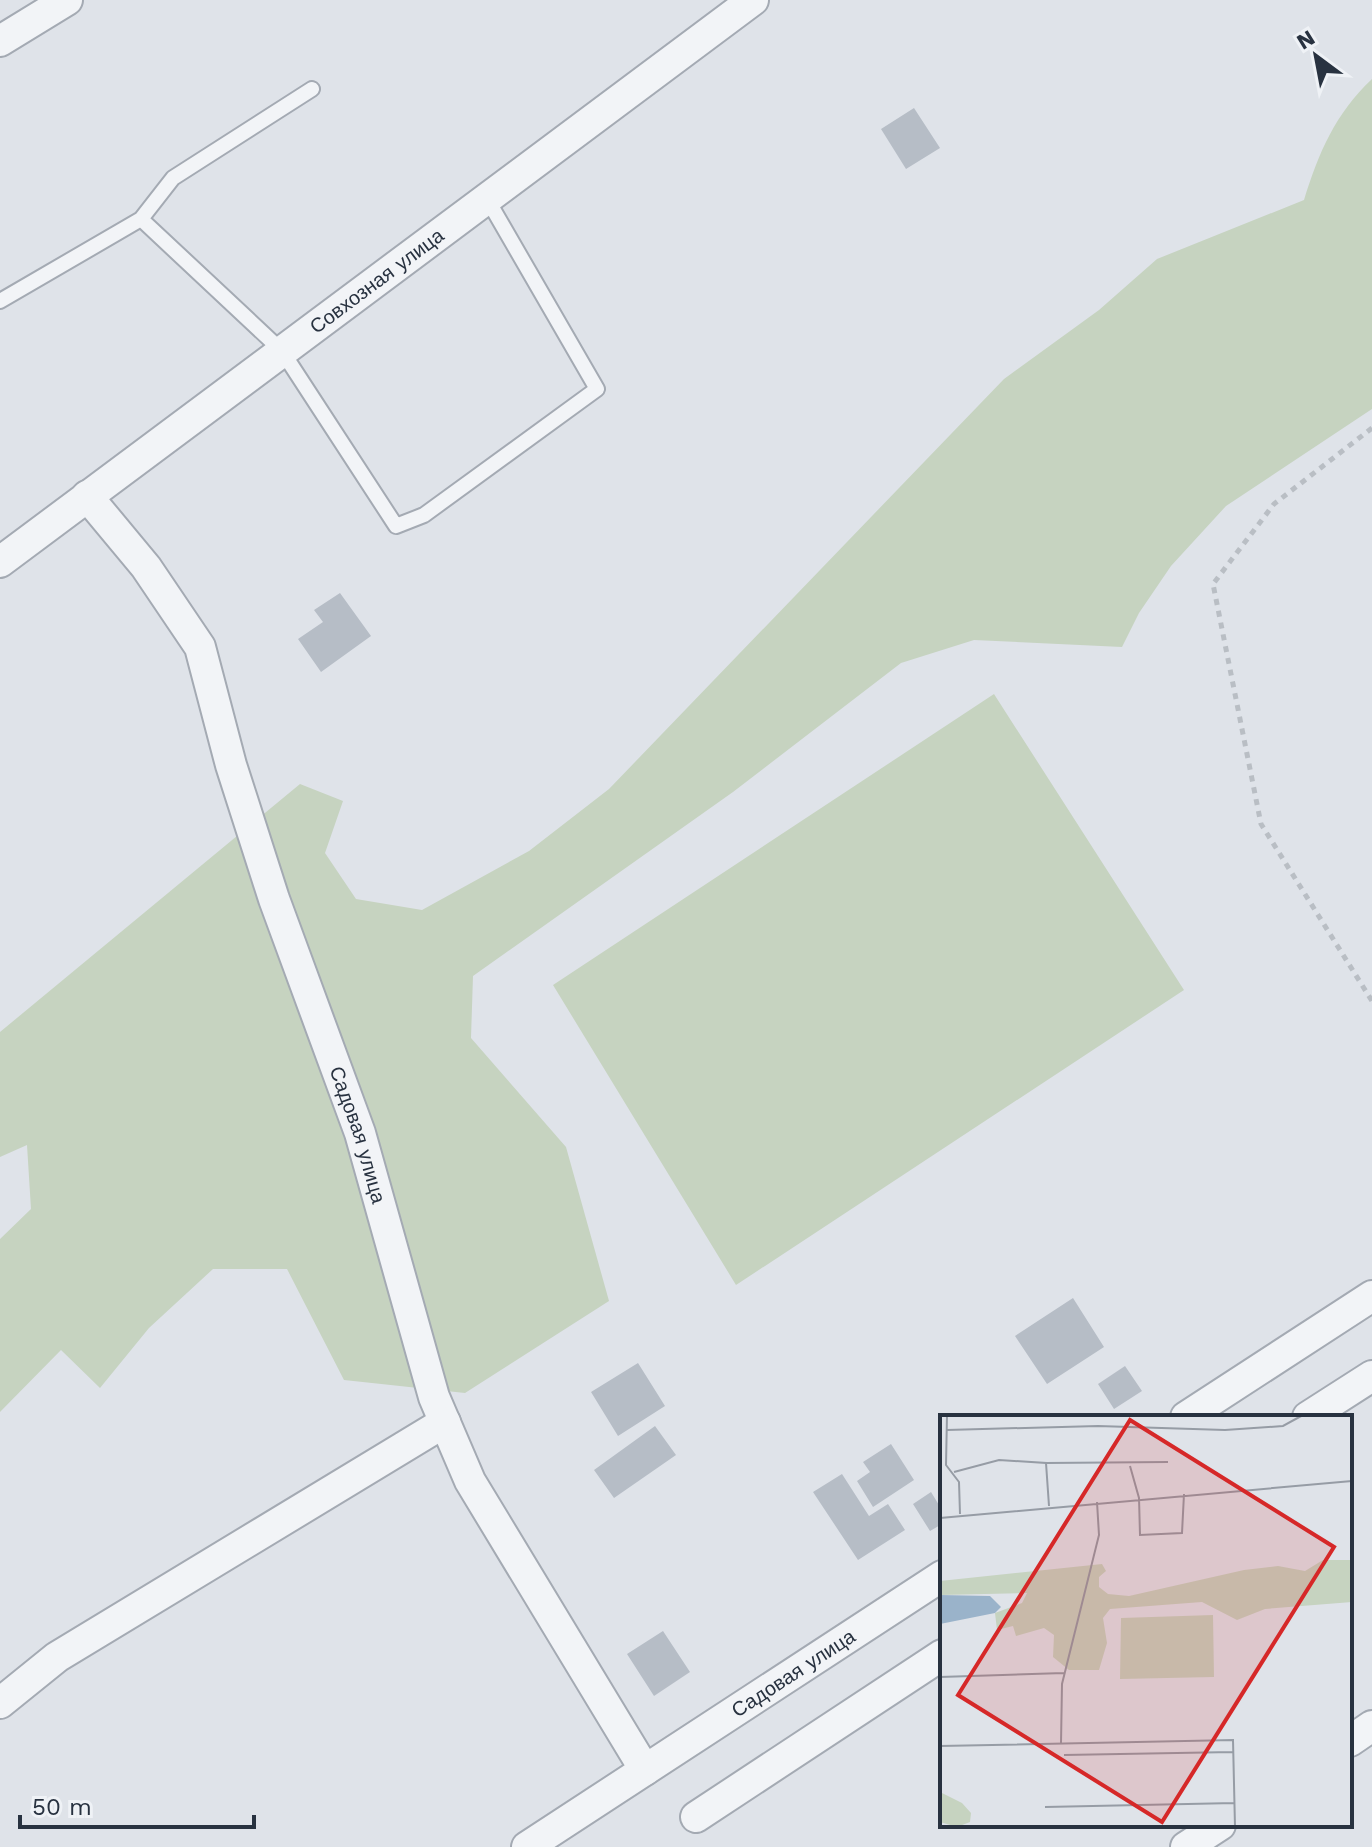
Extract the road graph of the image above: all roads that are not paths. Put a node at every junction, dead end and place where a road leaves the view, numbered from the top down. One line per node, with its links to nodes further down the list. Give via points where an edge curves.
1 (67, 0): 3 (street)
2 (753, 0): 5 (street, Совхозная улица)
3 (0, 41)
4 (312, 89): 6 (lane, via 173,178)
5 (486, 197): 8 (street, Совхозная улица); 8 (lane, via 597,389 565,414 424,515 396,526)
6 (141, 219): 7 (lane); 8 (lane)
7 (0, 301)
8 (282, 351): 9 (street, Совхозная улица)
9 (87, 496): 10 (street, Совхозная улица); 15 (street, Садовая улица, via 146,567 200,647 274,899 360,1133)
10 (0, 562)
11 (1372, 1296): 13 (street)
12 (1372, 1376): 14 (street)
13 (1189, 1415)
14 (1311, 1415)
15 (445, 1422): 18 (street, via 57,1657); 21 (street, Садовая улица, via 470,1481)
16 (940, 1577): 21 (street, Садовая улица)
17 (940, 1656): 22 (street)
18 (0, 1703)
19 (1372, 1726): 20 (street)
20 (1352, 1740)
21 (645, 1770): 24 (street, Садовая улица)
22 (696, 1817)
23 (1217, 1827): 25 (street)
24 (527, 1847)
25 (1186, 1847)

